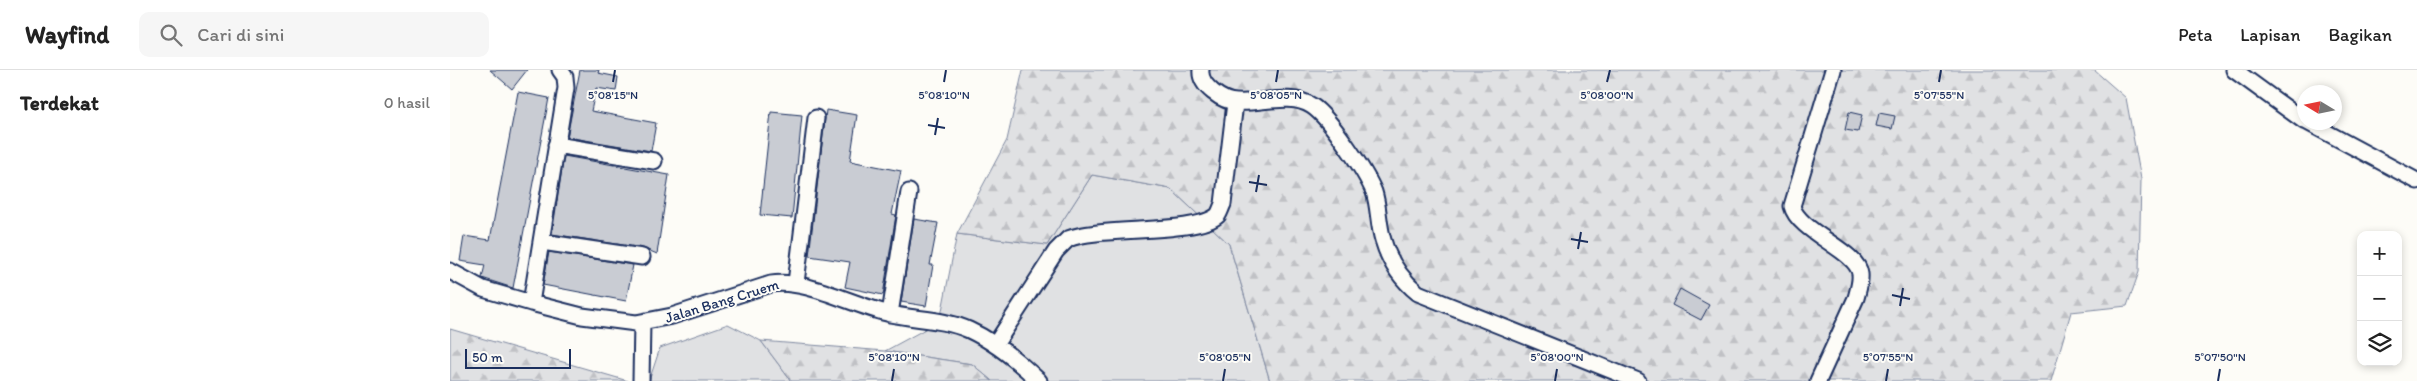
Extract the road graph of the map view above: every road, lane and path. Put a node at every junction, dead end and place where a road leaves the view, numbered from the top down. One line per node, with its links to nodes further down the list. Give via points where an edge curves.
1 (560, 70): 9 (street, via 566,88)
2 (1201, 70): 5 (street, via 1208,89)
3 (1833, 70): 24 (street, via 1792,206 1794,213 1806,225 1852,260 1860,272 1860,283)
4 (2234, 70): 6 (street)
5 (1234, 102): 20 (street, via 1222,204 1218,214 1205,221 1182,226 1072,238 1060,246); 23 (street, via 1295,100 1311,105 1327,119 1373,191 1383,240 1399,274 1418,293)
6 (2297, 116)
7 (816, 118): 16 (street)
8 (2321, 130): 11 (street)
9 (556, 145): 10 (street); 13 (street)
10 (654, 161)
11 (2417, 181)
12 (909, 192): 18 (street)
13 (542, 242): 14 (street); 17 (street)
14 (642, 257)
15 (450, 271): 17 (street, Jalan Bang Cruem, via 483,289)
16 (796, 283): 18 (street, Jalan Bang Cruem); 19 (street, Jalan Bang Cruem, via 771,284 672,316)
17 (531, 303): 19 (street, Jalan Bang Cruem, via 582,316)
18 (890, 314): 20 (street, Jalan Bang Cruem, via 954,324)
19 (642, 322): 21 (street)
20 (995, 345): 22 (street, Jalan Bang Cruem)
21 (641, 381)
22 (1039, 381)
23 (1638, 381)
24 (1818, 381)

